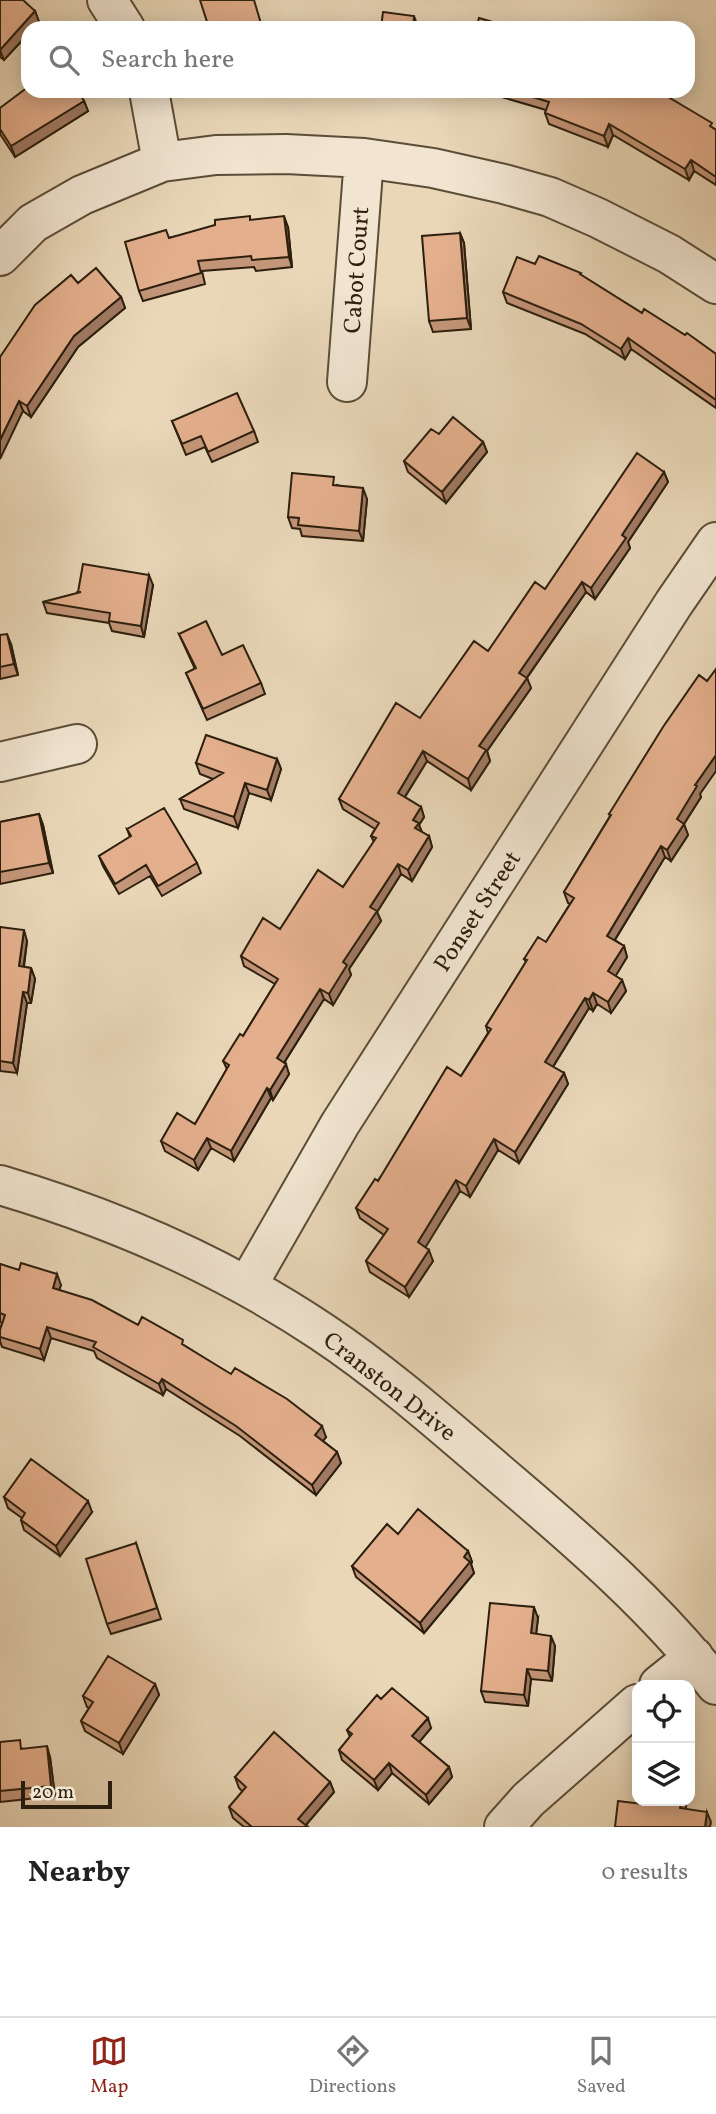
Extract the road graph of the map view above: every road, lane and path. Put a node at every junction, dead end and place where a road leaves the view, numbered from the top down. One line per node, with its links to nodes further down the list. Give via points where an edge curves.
1 (107, 0): 2 (street)
2 (120, 21)
3 (150, 98): 5 (street)
4 (364, 158): 5 (street, via 216,155); 7 (street, via 433,168 550,197 669,254); 8 (street, Cabot Court)
5 (162, 162): 6 (street, via 82,195 33,223)
6 (0, 256)
7 (716, 284)
8 (347, 382)
9 (716, 542): 13 (street, Ponset Street, via 340,1124)
10 (77, 744): 11 (street)
11 (0, 762)
12 (0, 1185): 13 (street, Cranston Drive, via 144,1235)
13 (247, 1286): 14 (street, Cranston Drive, via 365,1363 466,1445 613,1574)
14 (705, 1671): 15 (street)
15 (675, 1680)
16 (632, 1708): 17 (street)
17 (504, 1827)

